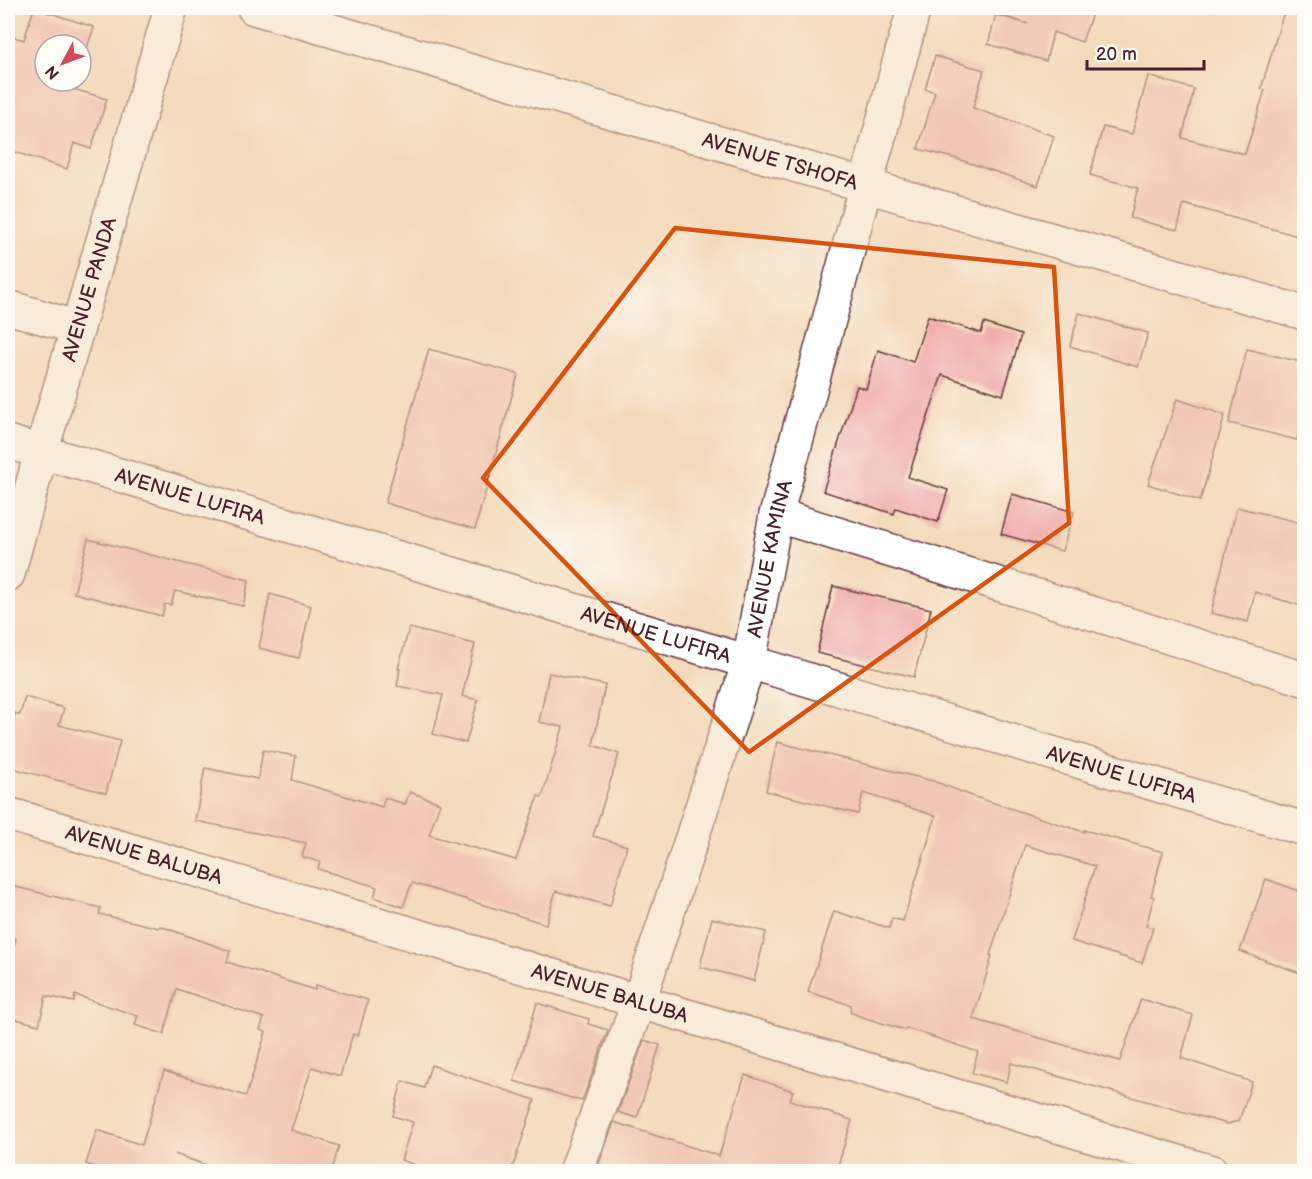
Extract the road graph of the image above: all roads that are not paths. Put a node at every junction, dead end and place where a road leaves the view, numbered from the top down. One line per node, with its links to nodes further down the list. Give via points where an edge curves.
1 (171, 8): 7 (street, AVENUE PANDA)
2 (254, 8): 4 (street, AVENUE TSHOFA)
3 (914, 8): 4 (street, AVENUE KAMINA)
4 (865, 185): 6 (street, AVENUE TSHOFA); 10 (street, AVENUE KAMINA)
5 (8, 307): 7 (street)
6 (1305, 313)
7 (78, 328): 9 (street, AVENUE PANDA)
8 (8, 442): 9 (street, AVENUE LUFIRA)
9 (41, 453): 11 (street, AVENUE PANDA); 12 (street, AVENUE LUFIRA)
10 (776, 515): 12 (street, AVENUE KAMINA); 13 (street)
11 (8, 574)
12 (749, 662): 15 (street, AVENUE LUFIRA); 16 (street, AVENUE KAMINA)
13 (1305, 679)
14 (8, 814): 16 (street, AVENUE BALUBA)
15 (1305, 829)
16 (639, 1001): 17 (street, AVENUE KAMINA); 18 (street, AVENUE BALUBA)
17 (576, 1172)
18 (1212, 1172)

